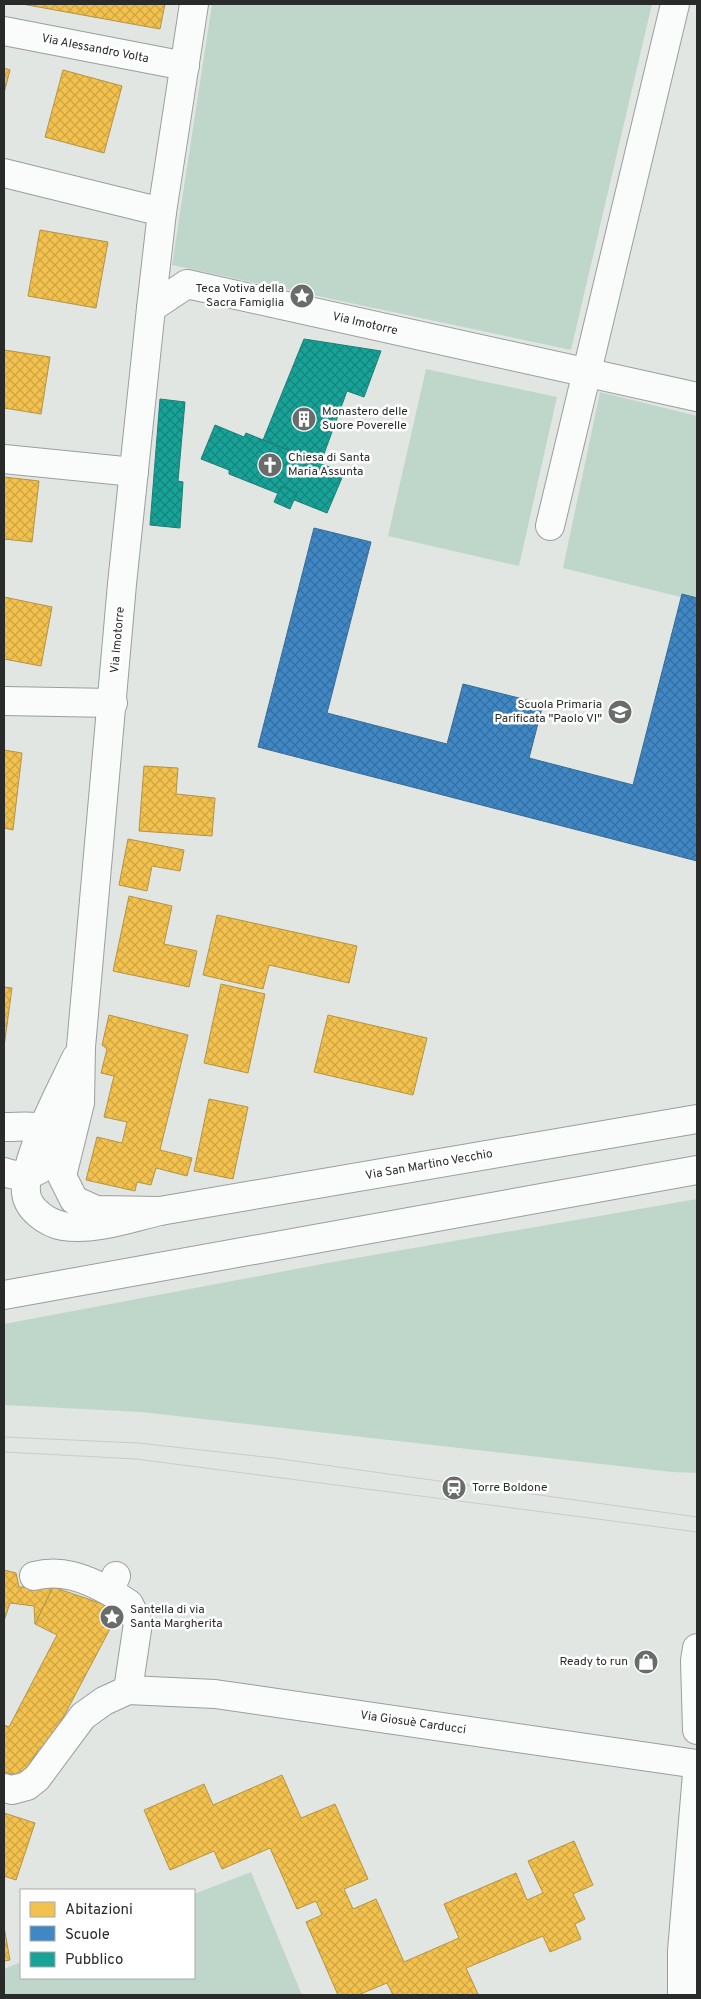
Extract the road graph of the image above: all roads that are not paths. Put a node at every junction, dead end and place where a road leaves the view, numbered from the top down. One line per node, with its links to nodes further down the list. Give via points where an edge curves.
1 (194, 4): 4 (main road, Via Imotorre)
2 (675, 4): 8 (main road)
3 (4, 32): 4 (main road, Via Alessandro Volta)
4 (185, 66): 6 (main road, Via Imotorre)
5 (4, 173): 6 (main road)
6 (162, 212): 7 (main road, Via Imotorre)
7 (151, 308): 8 (main road, Via Imotorre, via 187,284); 11 (main road, Via Imotorre)
8 (585, 373): 9 (main road, Via Imotorre); 12 (main road)
9 (697, 397)
10 (4, 459): 11 (main road)
11 (134, 472): 14 (main road, Via Imotorre)
12 (550, 526)
13 (4, 701): 14 (main road)
14 (112, 703): 15 (main road, Via Imotorre)
15 (81, 1047): 18 (main road, Via San Martino Vecchio); 19 (main road, Via San Martino Vecchio, via 80,1103)
16 (697, 1119): 22 (main road, Via San Martino Vecchio)
17 (4, 1127): 18 (main road)
18 (44, 1127): 19 (main road, via 59,1133); 21 (main road, Via San Martino Vecchio, via 32,1156)
19 (68, 1144): 21 (main road, Via San Martino Vecchio, via 49,1166); 22 (main road, Via San Martino Vecchio, via 62,1176 74,1200 96,1210)
20 (697, 1170): 23 (main road)
21 (16, 1173): 22 (main road, Via San Martino Vecchio, via 36,1214 62,1226 88,1226)
22 (160, 1212)
23 (4, 1295)
24 (34, 1576): 26 (main road, via 50,1572 113,1583 138,1623)
25 (697, 1648): 27 (main road)
26 (128, 1690): 28 (main road, Via Giosuè Carducci, via 215,1694); 30 (main road, via 83,1716 27,1786 12,1790)
27 (697, 1730)
28 (697, 1764)
29 (697, 1774): 31 (main road, via 683,1932)
30 (4, 1788)
31 (682, 1995)

